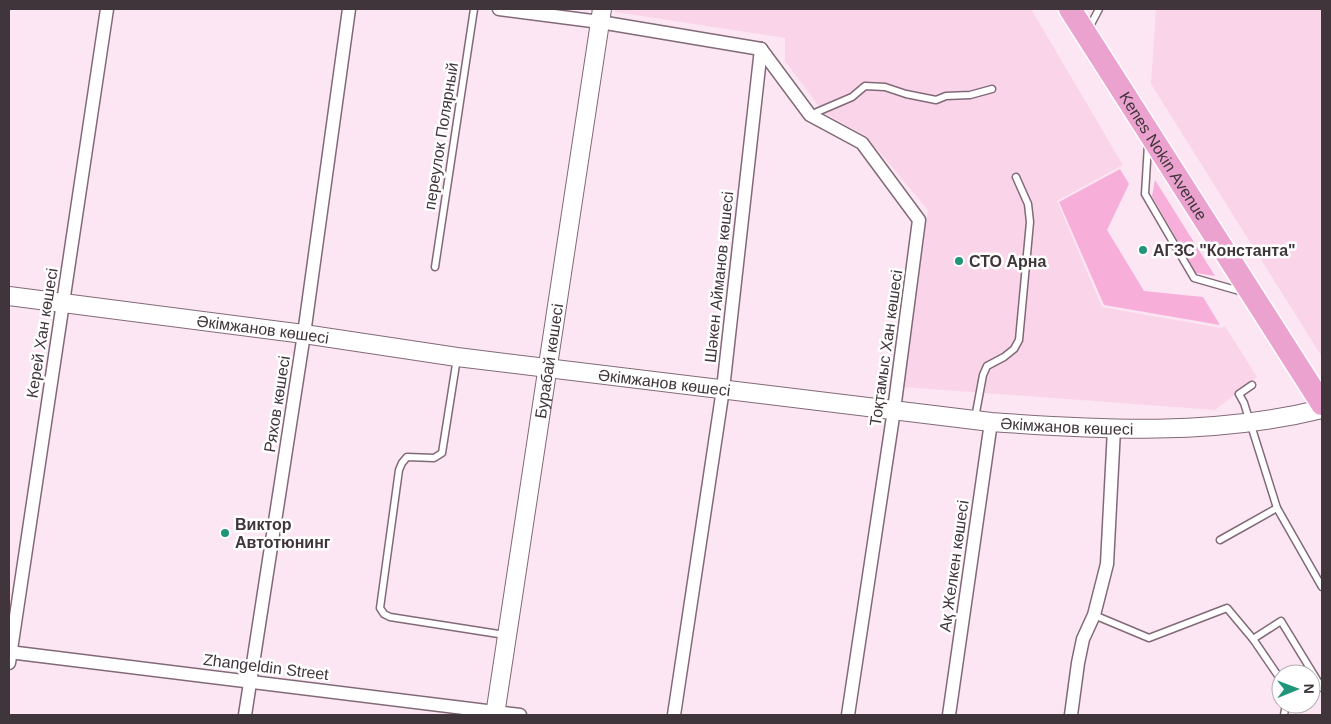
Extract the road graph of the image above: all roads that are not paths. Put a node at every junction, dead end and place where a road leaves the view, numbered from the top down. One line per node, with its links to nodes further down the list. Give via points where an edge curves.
1 (107, 9): 17 (street, Керей Хан көшесі)
2 (349, 9): 18 (street, Ряхов көшесі)
3 (474, 9): 14 (lane, переулок Полярный)
4 (499, 9): 7 (street)
5 (1070, 9): 8 (highway, Kenes Nokin Avenue)
6 (1098, 9): 8 (lane)
7 (601, 15): 9 (street); 20 (main road, Бурабай көшесі)
8 (1086, 33): 12 (highway, Kenes Nokin Avenue)
9 (761, 49): 11 (street, Тоқтамыс Хан көшесі); 22 (street, Шәкен Айманов көшесі)
10 (992, 89): 11 (lane, via 970,96 946,96 936,100 885,87 866,86 852,97)
11 (810, 115): 25 (street, Тоқтамыс Хан көшесі, via 862,143 919,220)
12 (1149, 133): 15 (highway, Kenes Nokin Avenue); 15 (lane, via 1145,194 1194,278)
13 (1016, 178): 26 (lane, via 1028,204 1030,222 1019,340 1014,349 987,366 983,375)
14 (435, 266)
15 (1253, 295): 23 (highway, Kenes Nokin Avenue)
16 (9, 296): 17 (main road, Әкімжанов көшесі)
17 (63, 302): 18 (main road, Әкімжанов көшесі); 35 (street, Керей Хан көшесі)
18 (304, 334): 19 (main road, Әкімжанов көшесі); 37 (street, Ряхов көшесі)
19 (457, 357): 20 (main road, Әкімжанов көшесі); 33 (lane, via 442,453 434,458 407,458 399,470 380,608 390,617)
20 (548, 367): 22 (main road, Әкімжанов көшесі); 33 (main road, Бурабай көшесі)
21 (1252, 385): 27 (lane, via 1239,394)
22 (723, 389): 25 (main road, Әкімжанов көшесі); 42 (street, Шәкен Айманов көшесі)
23 (1322, 404)
24 (1322, 409): 27 (main road, Әкімжанов көшесі)
25 (894, 410): 26 (main road, Әкімжанов көшесі); 43 (street, Тоқтамыс Хан көшесі)
26 (983, 421): 28 (main road, Әкімжанов көшесі); 44 (street, Ақ Желкен көшесі)
27 (1250, 422): 28 (main road, Әкімжанов көшесі, via 1200,428); 29 (lane)
28 (1114, 429): 32 (street, via 1107,564)
29 (1278, 508): 30 (lane); 31 (lane)
30 (1220, 540)
31 (1322, 587)
32 (1094, 616): 34 (lane, via 1149,638 1227,608); 45 (street, via 1083,639)
33 (508, 635): 39 (main road, Бурабай көшесі)
34 (1253, 638): 36 (lane); 38 (lane, via 1281,621)
35 (9, 656): 37 (street, Zhangeldin Street)
36 (1271, 665)
37 (250, 682): 39 (street, Zhangeldin Street); 40 (street, Ряхов көшесі)
38 (1322, 688)
39 (496, 713): 41 (street, Zhangeldin Street)
40 (245, 715)
41 (520, 715)
42 (674, 715)
43 (848, 715)
44 (949, 715)
45 (1071, 715)

